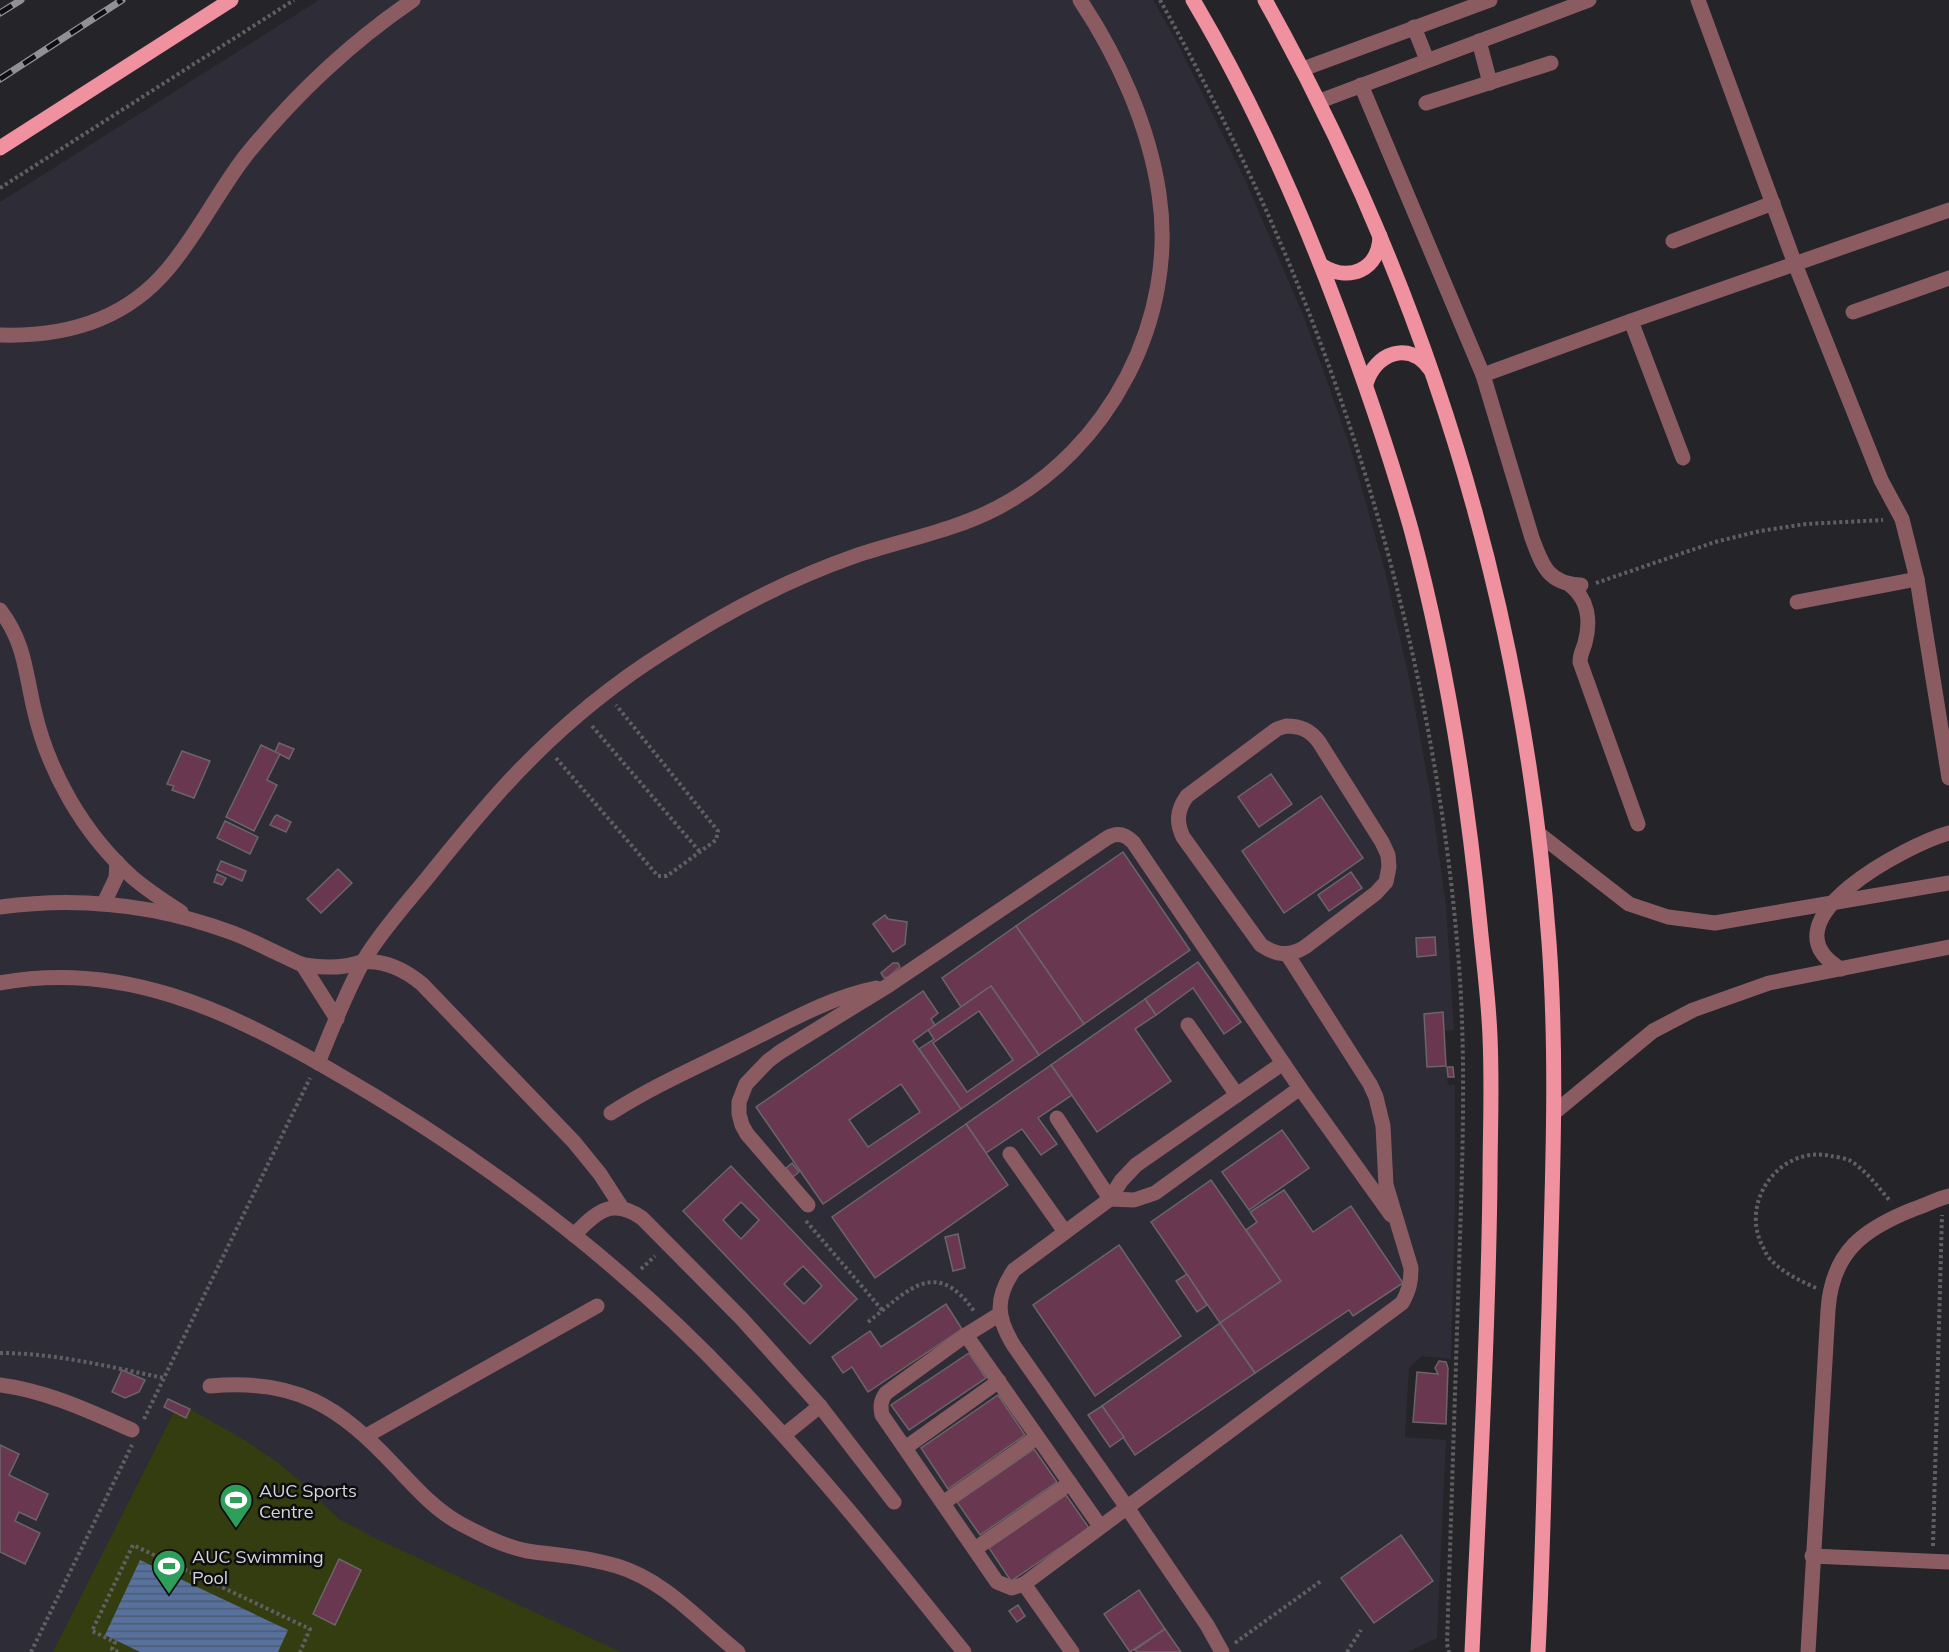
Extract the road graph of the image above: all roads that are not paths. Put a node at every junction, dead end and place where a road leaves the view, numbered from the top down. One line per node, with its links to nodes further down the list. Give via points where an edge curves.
1 (231, 0): 18 (main road)
2 (413, 0): 28 (street, via 351,47 278,117 222,189 167,271 141,295 79,328 44,335)
3 (1080, 0): 48 (street, via 1114,60 1151,155 1162,237 1157,289 1136,358 1093,429 1033,486 998,507 960,524 852,557 787,584 714,621 606,693 502,789)
4 (1193, 0): 24 (main road, via 1244,94)
5 (1265, 0): 13 (main road)
6 (1490, 0): 9 (street)
7 (1589, 0): 10 (street)
8 (1698, 0): 19 (street)
9 (1413, 27): 11 (street); 13 (street)
10 (1479, 41): 11 (street); 14 (street)
11 (1427, 60): 15 (street)
12 (1551, 63): 14 (street)
13 (1303, 69): 16 (main road)
14 (1490, 82): 17 (street)
15 (1361, 85): 16 (street); 30 (street)
16 (1320, 101): 21 (main road)
17 (1426, 103)
18 (0, 148)
19 (1773, 203): 22 (street); 23 (street)
20 (1948, 214): 23 (street)
21 (1380, 234): 24 (main road, via 1376,255 1361,270 1341,274); 29 (main road)
22 (1673, 242)
23 (1795, 264): 27 (street); 33 (street, via 1881,480 1902,519)
24 (1321, 265): 31 (main road)
25 (1949, 278): 26 (street)
26 (1854, 312)
27 (1631, 321): 30 (street); 32 (street)
28 (0, 335)
29 (1432, 371): 31 (main road, via 1416,356 1394,353 1375,364); 39 (main road, via 1473,501 1498,600)
30 (1483, 375): 37 (street, via 1541,564 1555,579 1575,585 1583,598 1588,624 1580,662)
31 (1366, 384): 96 (main road, via 1412,532 1446,683 1471,836 1490,1022 1489,1233)
32 (1683, 458)
33 (1917, 579): 34 (street); 36 (street)
34 (1797, 602)
35 (0, 610): 40 (street, via 19,643 51,762 89,829)
36 (1949, 778)
37 (1638, 824)
38 (1949, 832): 43 (street, via 1893,856)
39 (1539, 834): 43 (street, via 1629,904 1668,917 1714,923); 59 (main road, via 1549,945)
40 (117, 862): 42 (street, via 116,878); 45 (street)
41 (1949, 884): 43 (street)
42 (104, 903): 44 (street, via 70,901); 45 (street)
43 (1833, 903): 50 (street, via 1820,919 1818,939 1825,957)
44 (0, 907)
45 (190, 918): 49 (street)
46 (1949, 947): 50 (street)
47 (1287, 954): 47 (street, via 1261,945 1183,837 1178,821 1187,796 1277,729 1296,726 1313,734 1319,742 1382,842 1389,867 1386,882 1376,893 1305,947); 67 (street, via 1376,1097 1383,1126 1386,1185)
48 (363, 962): 49 (street, via 322,967); 53 (street); 66 (street, via 401,969 422,984 574,1142)
49 (302, 964): 53 (street)
50 (1841, 969): 59 (street, via 1769,983 1729,996 1653,1031)
51 (0, 983): 55 (street, via 91,978 131,983 207,1007)
52 (889, 986): 56 (street, via 1107,838 1124,835 1133,842); 60 (street, via 850,995 804,1013 678,1074); 65 (street, via 780,1052 756,1072 741,1092 740,1114 747,1134)
53 (337, 1019): 55 (street)
54 (1188, 1025): 58 (street)
55 (318, 1063): 69 (street, via 448,1142)
56 (1283, 1063): 57 (street); 58 (street)
57 (1300, 1088): 64 (street, via 1155,1193 1134,1200); 67 (street)
58 (1237, 1095): 64 (street, via 1136,1165)
59 (1555, 1112): 92 (main road)
60 (611, 1113)
61 (1057, 1118): 64 (street)
62 (1011, 1154): 68 (street)
63 (1946, 1197): 88 (street, via 1880,1223 1857,1241 1833,1277)
64 (1110, 1199): 68 (street)
65 (808, 1205)
66 (622, 1208): 69 (street, via 600,1211); 76 (street, via 650,1225)
67 (1398, 1226): 85 (street, via 1411,1268 1411,1282 1402,1303)
68 (1065, 1232): 71 (street, via 1014,1270 1000,1298)
69 (574, 1235): 78 (street, via 680,1328)
70 (597, 1306): 79 (street)
71 (1000, 1314): 72 (street); 85 (street, via 1014,1346)
72 (966, 1335): 73 (street); 81 (street, via 881,1399 882,1415)
73 (999, 1381): 80 (street); 81 (street)
74 (0, 1385): 77 (street, via 52,1397)
75 (210, 1386): 79 (street, via 238,1383 294,1392 320,1402)
76 (820, 1406): 78 (street); 83 (street)
77 (136, 1432)
78 (784, 1435): 94 (street)
79 (366, 1436): 93 (street, via 424,1497 458,1522 523,1551 617,1566 659,1585)
80 (1037, 1437): 82 (street); 84 (street)
81 (905, 1448): 84 (street)
82 (1070, 1483): 86 (street); 87 (street)
83 (894, 1502)
84 (943, 1503): 87 (street)
85 (1126, 1506): 86 (street); 91 (street)
86 (1100, 1526): 90 (street)
87 (975, 1550): 90 (street, via 997,1582 1012,1588)
88 (1812, 1556): 89 (street); 97 (street)
89 (1949, 1562)
90 (1024, 1584): 95 (street)
91 (1227, 1649)
92 (1541, 1650)
93 (738, 1652)
94 (964, 1652)
95 (1072, 1652)
96 (1472, 1652)
97 (1808, 1652)

